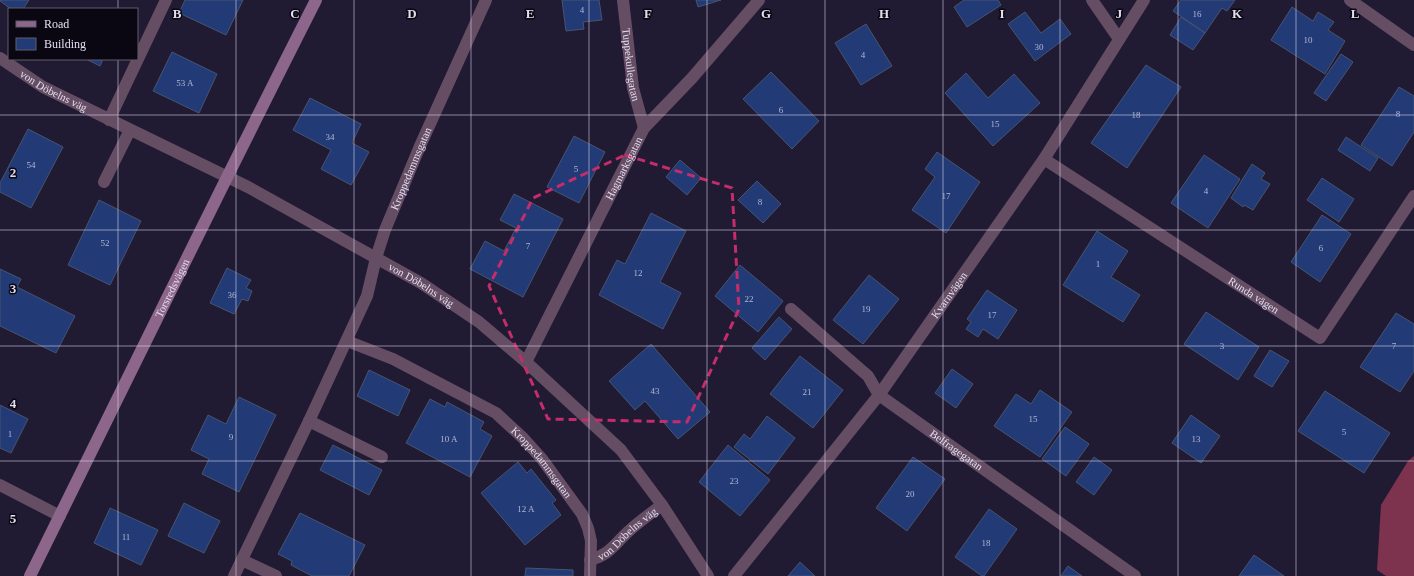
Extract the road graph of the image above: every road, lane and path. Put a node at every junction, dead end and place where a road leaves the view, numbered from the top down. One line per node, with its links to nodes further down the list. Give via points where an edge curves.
1 (166, 0): 12 (street)
2 (316, 0): 16 (street, Torsredsvägen)
3 (486, 0): 19 (street, Kroppedammsgatan, via 420,146)
4 (623, 0): 13 (street, Tuppekullegatan, via 633,88)
5 (759, 0): 13 (street, Hagmarksgatan, via 692,78)
6 (1092, 0): 9 (street)
7 (1144, 0): 9 (street, Kvarnvägen)
8 (1350, 0): 10 (street)
9 (1119, 39): 15 (street, Kvarnvägen)
10 (1414, 45)
11 (0, 58): 12 (street, von Döbelns väg, via 43,87)
12 (110, 120): 14 (street, von Döbelns väg)
13 (644, 128): 22 (street, Hagmarksgatan)
14 (130, 130): 16 (street, von Döbelns väg); 17 (street)
15 (1044, 158): 18 (street, Runda vägen, via 1320,338); 23 (street, Kvarnvägen)
16 (226, 176): 19 (street, von Döbelns väg); 28 (street, Torsredsvägen)
17 (104, 182)
18 (1414, 196)
19 (376, 258): 21 (street, Kroppedammsgatan, via 367,296); 22 (street, von Döbelns väg, via 421,283 479,322)
20 (791, 309): 23 (street, Belfragegatan, via 868,376)
21 (347, 341): 24 (street, Kroppedammsgatan); 30 (street, Kroppedammsgatan, via 393,359 496,413 542,460 582,514 591,542)
22 (526, 362): 27 (street, von Döbelns väg, via 621,450)
23 (879, 395): 36 (street, Kvarnvägen); 37 (street, Belfragegatan)
24 (309, 421): 25 (street); 29 (street, Kroppedammsgatan)
25 (382, 457)
26 (0, 485): 28 (street)
27 (662, 505): 30 (street, von Döbelns väg, via 628,532 613,549); 35 (street, von Döbelns väg)
28 (60, 516): 31 (street, Torsredsvägen)
29 (242, 560): 32 (street, Kroppedammsgatan); 33 (street)
30 (590, 560): 34 (street)
31 (30, 576)
32 (234, 576)
33 (276, 576)
34 (590, 576)
35 (708, 576)
36 (734, 576)
37 (1135, 576)

